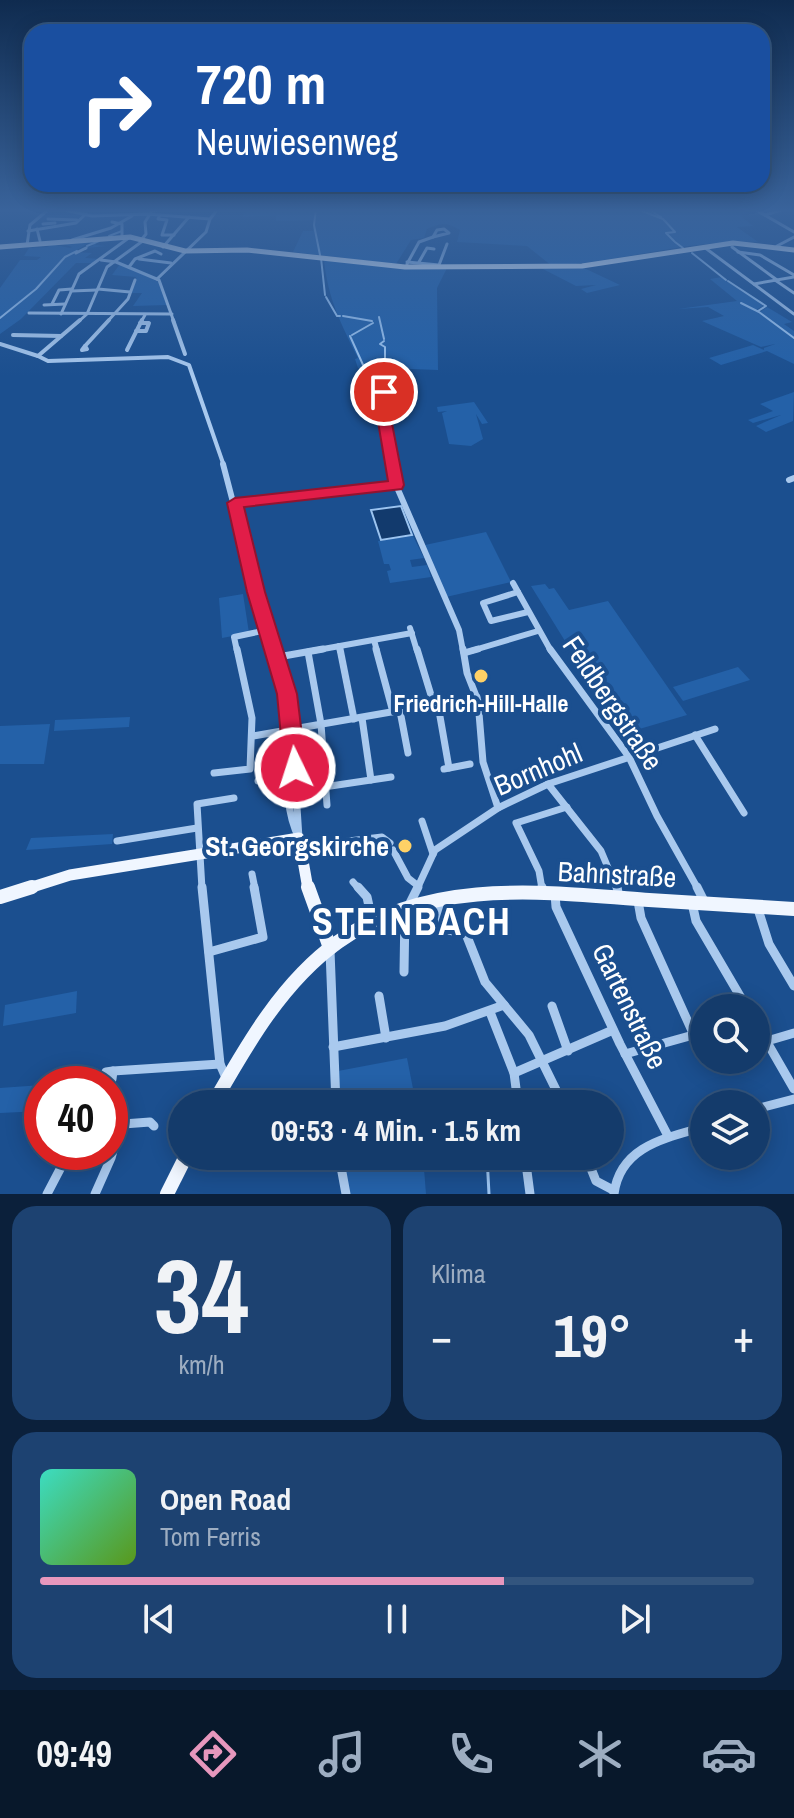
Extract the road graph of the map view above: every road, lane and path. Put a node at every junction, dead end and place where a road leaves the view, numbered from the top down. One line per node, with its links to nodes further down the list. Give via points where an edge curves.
1 (94, 265): 16 (street, via 79,274)
2 (110, 265): 17 (street)
3 (123, 265): 10 (street)
4 (170, 265): 12 (street)
5 (469, 265): 6 (main road)
6 (590, 265)
7 (728, 265): 15 (street)
8 (755, 265): 14 (street)
9 (778, 265): 11 (street)
10 (129, 267): 12 (street)
11 (794, 277): 14 (street)
12 (157, 279): 27 (street)
13 (135, 280): 18 (street)
14 (776, 280): 15 (street); 19 (street)
15 (754, 284): 23 (street)
16 (72, 290): 17 (street); 20 (street, via 59,289); 21 (street)
17 (97, 290): 18 (street); 26 (street)
18 (130, 292): 29 (street)
19 (794, 293)
20 (52, 304): 21 (street); 22 (street)
21 (65, 304): 25 (street)
22 (44, 305)
23 (792, 311)
24 (29, 313): 25 (street)
25 (61, 314): 26 (street)
26 (87, 314): 29 (street); 33 (street)
27 (172, 314): 28 (street); 38 (street)
28 (145, 315): 29 (street); 30 (street)
29 (112, 316): 35 (street)
30 (140, 323): 31 (street); 31 (street, via 149,323 146,331)
31 (136, 331): 36 (street)
32 (13, 335): 33 (street)
33 (61, 336): 37 (street)
34 (0, 344): 37 (street)
35 (85, 346)
36 (127, 350)
37 (38, 356): 38 (street, via 48,361)
38 (182, 357): 41 (street, via 192,371)
39 (386, 366): 40 (street, via 382,395)
40 (396, 485): 41 (street); 50 (street, via 455,619)
41 (235, 503): 45 (street)
42 (513, 583): 43 (street, Feldbergstraße)
43 (518, 592): 44 (street, Feldbergstraße); 44 (street, via 483,603 491,621)
44 (528, 612): 46 (street, Feldbergstraße)
45 (267, 630): 51 (street); 60 (street, via 234,637)
46 (538, 631): 50 (street); 62 (street, Feldbergstraße)
47 (374, 640): 48 (street); 53 (street, via 411,631); 54 (street)
48 (339, 646): 49 (street); 55 (street)
49 (308, 652): 51 (street); 56 (street)
50 (464, 653): 52 (street)
51 (278, 657): 57 (street)
52 (477, 697): 53 (street); 75 (street, via 483,762)
53 (436, 705): 54 (street); 63 (street, via 446,768)
54 (397, 712): 55 (street); 61 (street)
55 (358, 718): 56 (street); 67 (street)
56 (321, 724): 57 (street); 70 (street)
57 (292, 729): 60 (street); 65 (street); 71 (street)
58 (715, 729): 59 (street, Bornhohl)
59 (695, 735): 62 (street, Bornhohl); 76 (street)
60 (253, 736): 64 (street, via 250,769)
61 (408, 753)
62 (629, 757): 69 (street, Bornhohl); 91 (street, Feldbergstraße)
63 (470, 764)
64 (214, 773)
65 (288, 777): 68 (street); 80 (street)
66 (391, 777): 67 (street)
67 (371, 780): 70 (street)
68 (258, 781)
69 (548, 784): 74 (street); 75 (street, Bornhohl)
70 (326, 787): 71 (street); 73 (street)
71 (297, 791): 80 (street)
72 (234, 798): 78 (street, via 197,804)
73 (327, 805)
74 (567, 807): 86 (street, Gartenstraße, via 516,823); 88 (street, via 596,842)
75 (498, 808): 81 (street, Bornhohl)
76 (744, 813)
77 (422, 821): 81 (street)
78 (197, 828): 79 (street); 82 (street)
79 (117, 841)
80 (299, 842): 82 (main road); 85 (street, via 390,840 408,878); 96 (main road, via 309,894)
81 (433, 854): 85 (street, Bornhohl)
82 (196, 855): 87 (main road, via 55,879); 97 (street)
83 (252, 874): 97 (street, via 263,937)
84 (353, 882): 95 (street, via 367,897)
85 (417, 885): 93 (street, Bornhohl)
86 (549, 894): 88 (main road, Bahnstraße); 89 (main road, Bahnstraße); 106 (street, Gartenstraße)
87 (0, 897)
88 (619, 898): 90 (main road, Bahnstraße)
89 (437, 899): 93 (main road, Bahnstraße); 102 (street, via 445,929 466,934 485,982)
90 (638, 899): 91 (main road, Bahnstraße); 105 (street, via 641,918)
91 (698, 903): 92 (main road, Bahnstraße); 100 (street, Feldbergstraße, via 696,921)
92 (757, 906): 94 (main road, Bahnstraße); 99 (street, via 762,929)
93 (406, 907): 95 (main road, Bahnstraße); 98 (street)
94 (794, 909)
95 (372, 921): 96 (main road, Bahnstraße)
96 (330, 948): 112 (street); 119 (main road, Bahnstraße, via 281,1002)
97 (209, 952): 116 (street)
98 (404, 972)
99 (794, 986)
100 (739, 994)
101 (379, 996): 109 (street)
102 (504, 1005): 104 (street); 115 (street)
103 (552, 1006): 113 (street)
104 (490, 1012): 109 (street); 117 (street)
105 (690, 1015)
106 (613, 1030): 113 (street); 114 (street, Gartenstraße)
107 (794, 1033): 110 (street)
108 (690, 1036): 114 (street)
109 (386, 1038): 112 (street)
110 (770, 1040)
111 (770, 1046): 120 (street)
112 (333, 1047): 122 (street)
113 (568, 1051): 115 (street)
114 (625, 1054): 130 (street, Gartenstraße)
115 (543, 1062): 117 (street); 124 (street)
116 (220, 1064): 118 (street); 119 (street)
117 (514, 1073): 123 (street)
118 (128, 1074)
119 (227, 1080): 121 (main road, Bahnstraße)
120 (794, 1089)
121 (221, 1090)
122 (335, 1090)
123 (516, 1090)
124 (556, 1090)
125 (794, 1099): 126 (street)
126 (770, 1105)
127 (128, 1124): 128 (street)
128 (154, 1126)
129 (690, 1130): 130 (street)
130 (668, 1136): 138 (street, via 633,1153)
131 (61, 1170): 137 (street)
132 (106, 1170): 139 (street)
133 (179, 1170): 140 (main road)
134 (342, 1170): 141 (street)
135 (527, 1170): 142 (street)
136 (592, 1170): 138 (street, via 596,1181)
137 (52, 1192)
138 (613, 1192)
139 (95, 1194)
140 (167, 1194)
141 (346, 1194)
142 (530, 1194)

